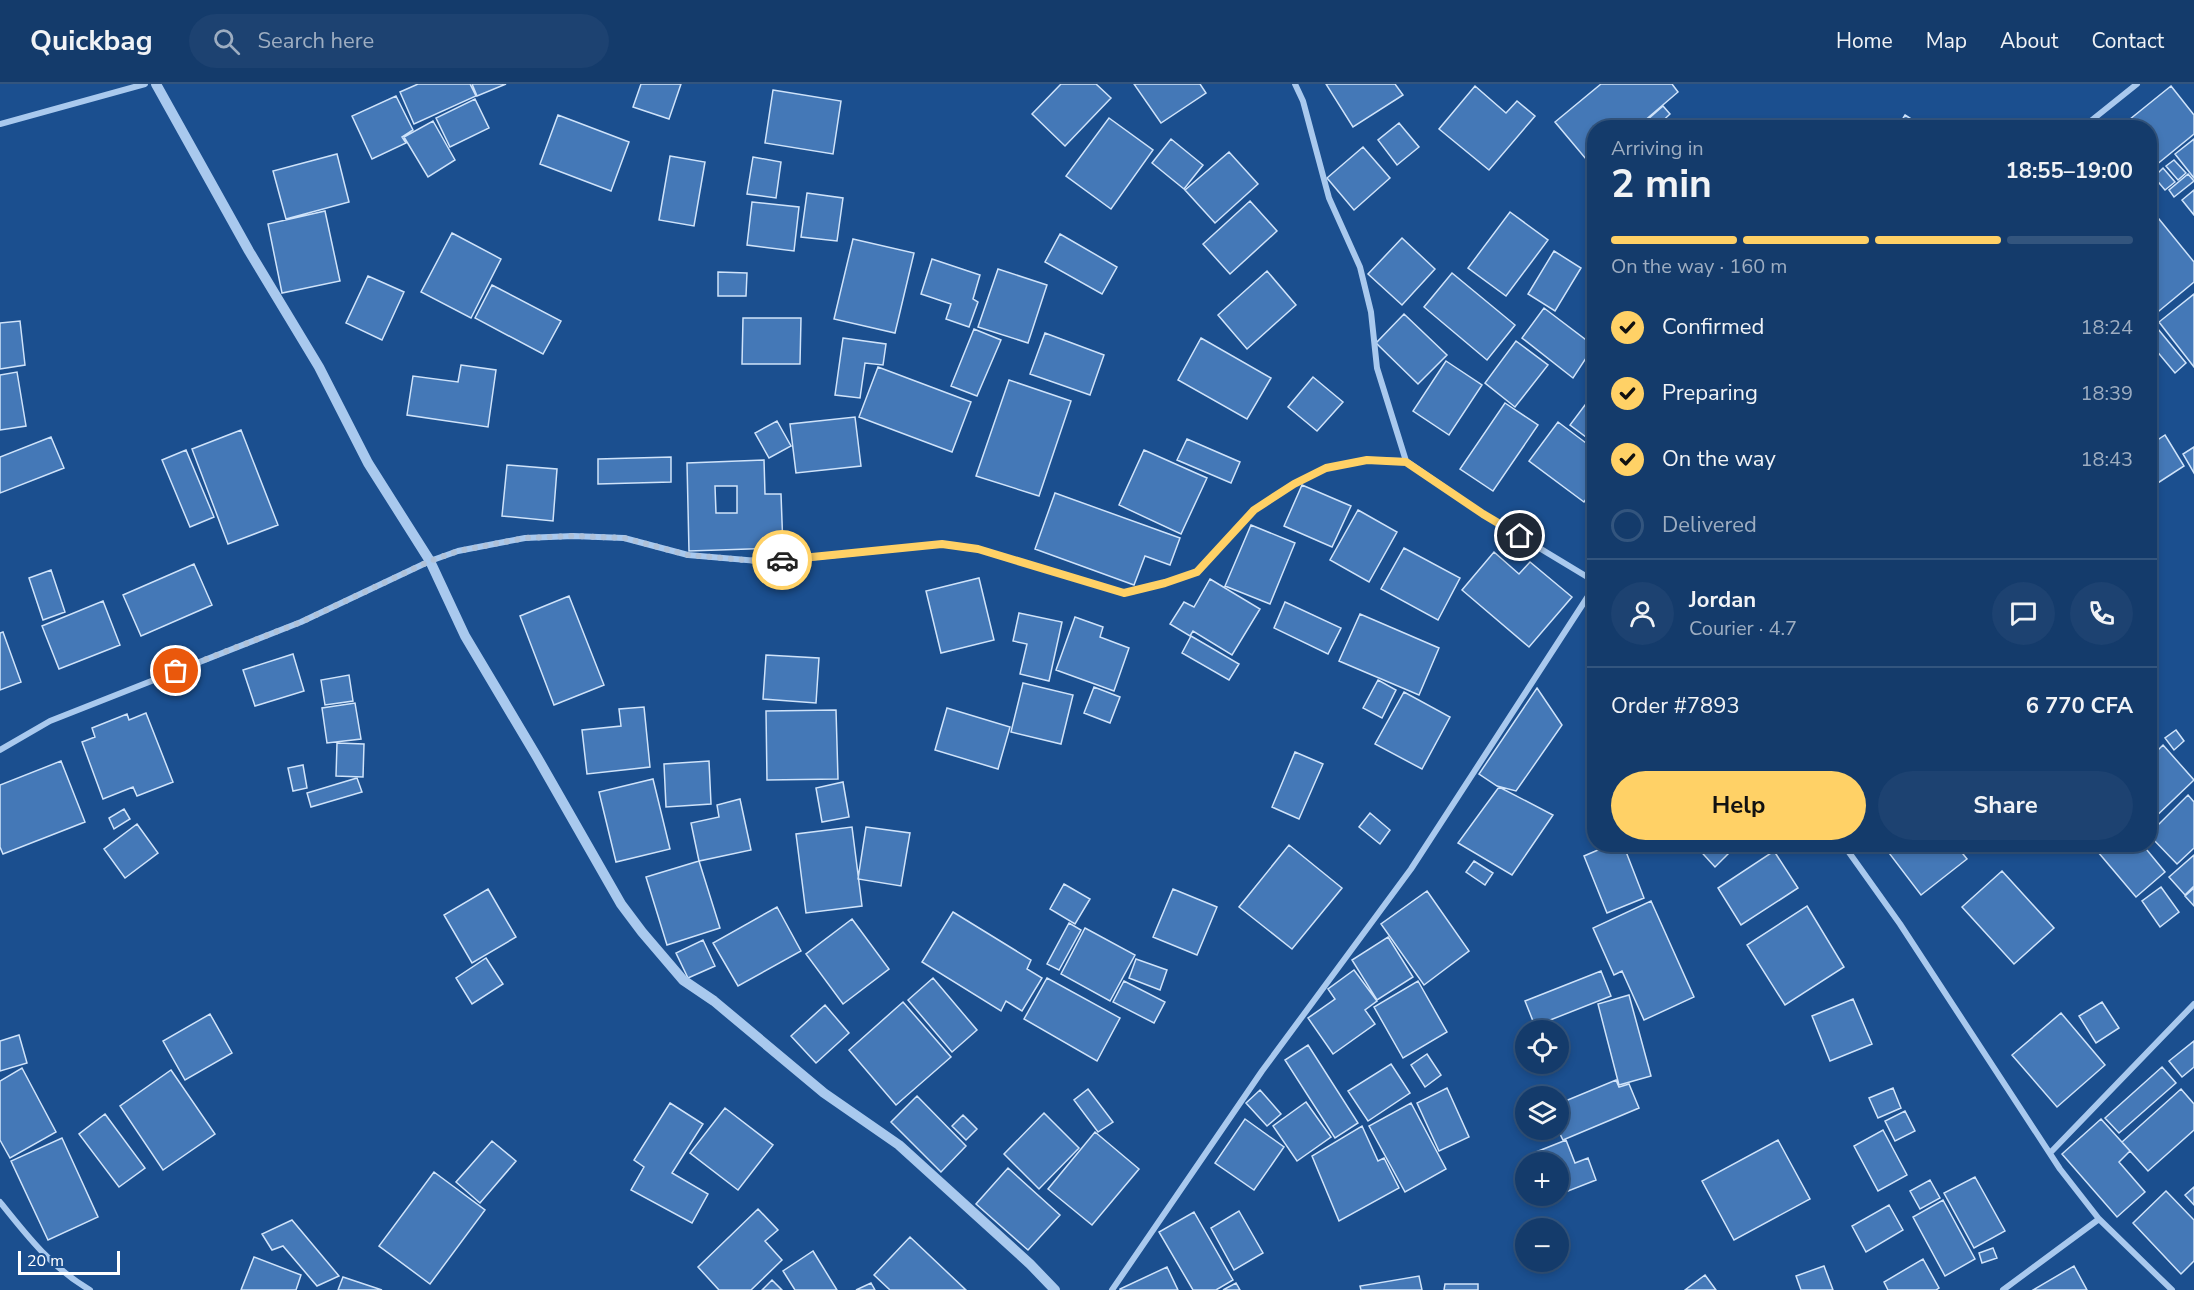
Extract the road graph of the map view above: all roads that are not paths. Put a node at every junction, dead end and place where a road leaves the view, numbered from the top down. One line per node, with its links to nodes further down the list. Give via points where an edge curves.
1 (145, 84): 6 (street)
2 (156, 84): 8 (street, via 319,367 368,464)
3 (1295, 84): 7 (street, via 1329,198 1360,267 1371,312 1377,368)
4 (2137, 84): 5 (street)
5 (2092, 120)
6 (0, 124)
7 (1406, 462): 8 (street, via 1367,460 1326,468 1254,510 1197,572 1124,593 978,549 942,544 769,562 688,555 624,538 573,536 525,538 458,551); 9 (street, via 1483,514)
8 (430, 561): 11 (street, via 301,622 50,721); 18 (street, via 465,636 621,904 683,980 824,1093 899,1145)
9 (1587, 576)
10 (1587, 598): 19 (street, via 1411,869 1262,1071)
11 (0, 750)
12 (1849, 852): 14 (street)
13 (2194, 1004): 14 (street)
14 (2050, 1152): 16 (street)
15 (0, 1202): 17 (street, via 42,1253)
16 (2099, 1219): 20 (street); 21 (street)
17 (90, 1290)
18 (1055, 1290)
19 (1112, 1290)
20 (2003, 1290)
21 (2172, 1290)

